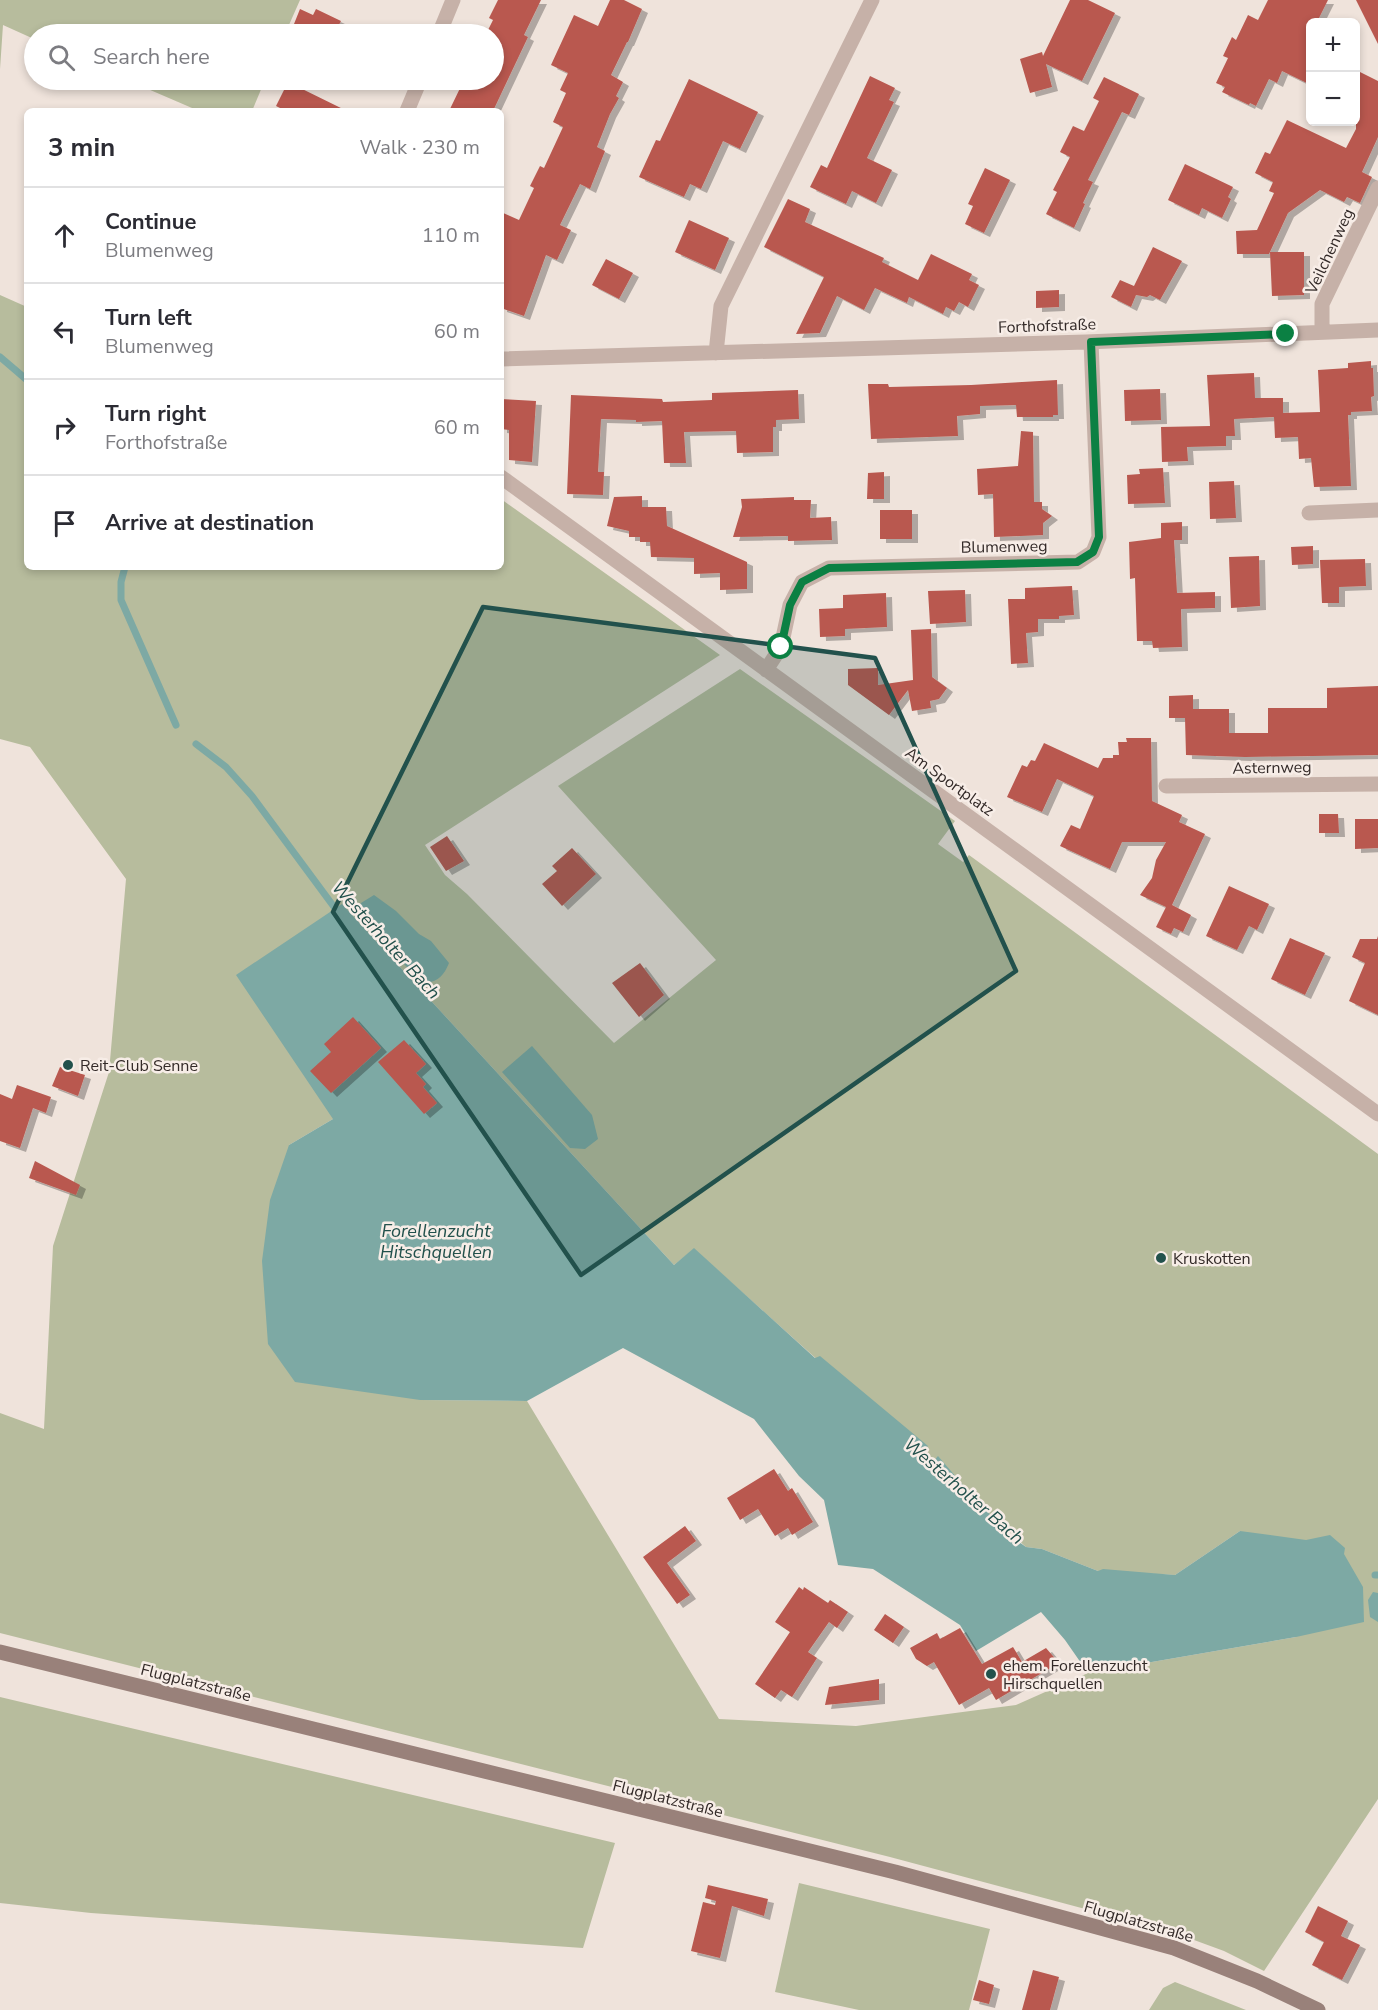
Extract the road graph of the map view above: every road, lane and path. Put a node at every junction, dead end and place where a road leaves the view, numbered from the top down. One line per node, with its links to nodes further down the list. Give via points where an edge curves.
1 (453, 0): 3 (street)
2 (872, 0): 10 (street, via 721,306)
3 (443, 24)
4 (416, 90): 5 (street)
5 (408, 108)
6 (1378, 188): 8 (street, Veilchenweg, via 1322,304)
7 (1378, 330): 8 (street, Forthofstraße)
8 (1322, 332): 9 (street, Forthofstraße)
9 (1091, 342): 10 (street, Forthofstraße); 15 (street, Blumenweg, via 1099,537 1093,552 1077,562 829,568 802,582 790,605 781,647)
10 (716, 353): 11 (street, Forthofstraße)
11 (504, 359)
12 (504, 479): 15 (street, Am Sportplatz)
13 (1378, 510): 14 (street)
14 (1308, 513)
15 (766, 670): 18 (street, Am Sportplatz)
16 (1378, 784): 17 (street, Asternweg)
17 (1166, 786)
18 (1378, 1114)
19 (0, 1652): 20 (street, Flugplatzstraße, via 895,1872 1174,1948)
20 (1318, 2010)

